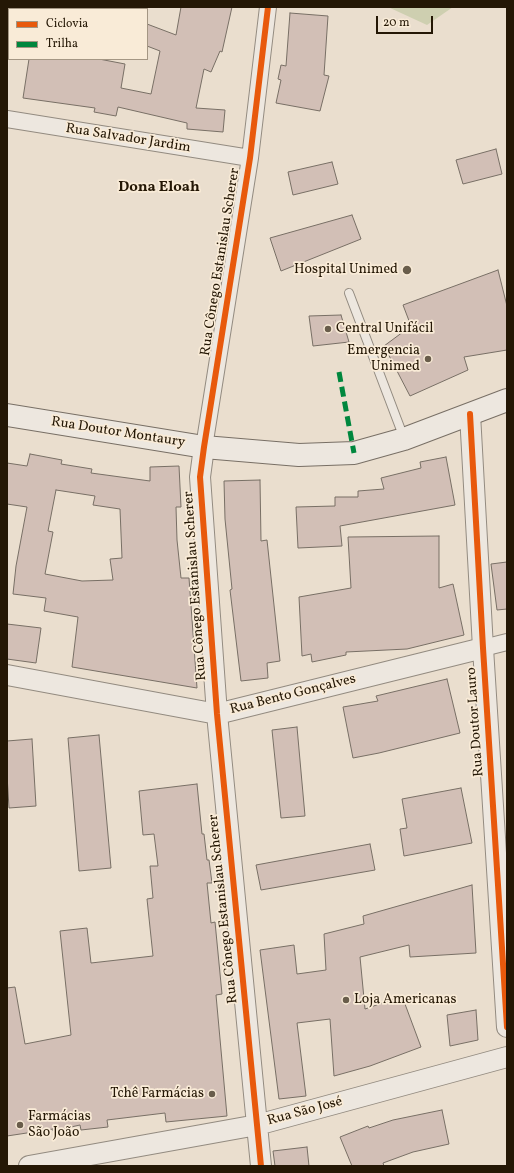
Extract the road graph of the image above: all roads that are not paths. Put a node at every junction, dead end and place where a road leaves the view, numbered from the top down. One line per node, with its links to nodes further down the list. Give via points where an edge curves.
1 (268, 7): 3 (street, Rua Cônego Estanislau Scherer)
2 (7, 119): 3 (street, Rua Salvador Jardim)
3 (250, 158): 9 (street, Rua Cônego Estanislau Scherer)
4 (349, 293): 8 (lane)
5 (507, 400): 6 (main road, Rua Doutor Montaury)
6 (470, 414): 8 (main road, Rua Doutor Montaury); 11 (street, Rua Doutor Lauro)
7 (7, 416): 9 (main road, Rua Doutor Montaury)
8 (404, 439): 9 (main road, Rua Doutor Montaury, via 354,453 299,455)
9 (204, 447): 13 (street, Rua Cônego Estanislau Scherer, via 200,477)
10 (507, 642): 11 (street, Rua Bento Gonçalves)
11 (483, 648): 13 (street, Rua Bento Gonçalves); 14 (street, Rua Doutor Lauro)
12 (7, 675): 13 (street, Rua Bento Gonçalves)
13 (217, 714): 16 (street, Rua Cônego Estanislau Scherer)
14 (507, 1027)
15 (507, 1057): 16 (street, Rua São José)
16 (257, 1125): 17 (street, Rua São José); 18 (street, Rua Cônego Estanislau Scherer)
17 (29, 1166)
18 (261, 1166)

